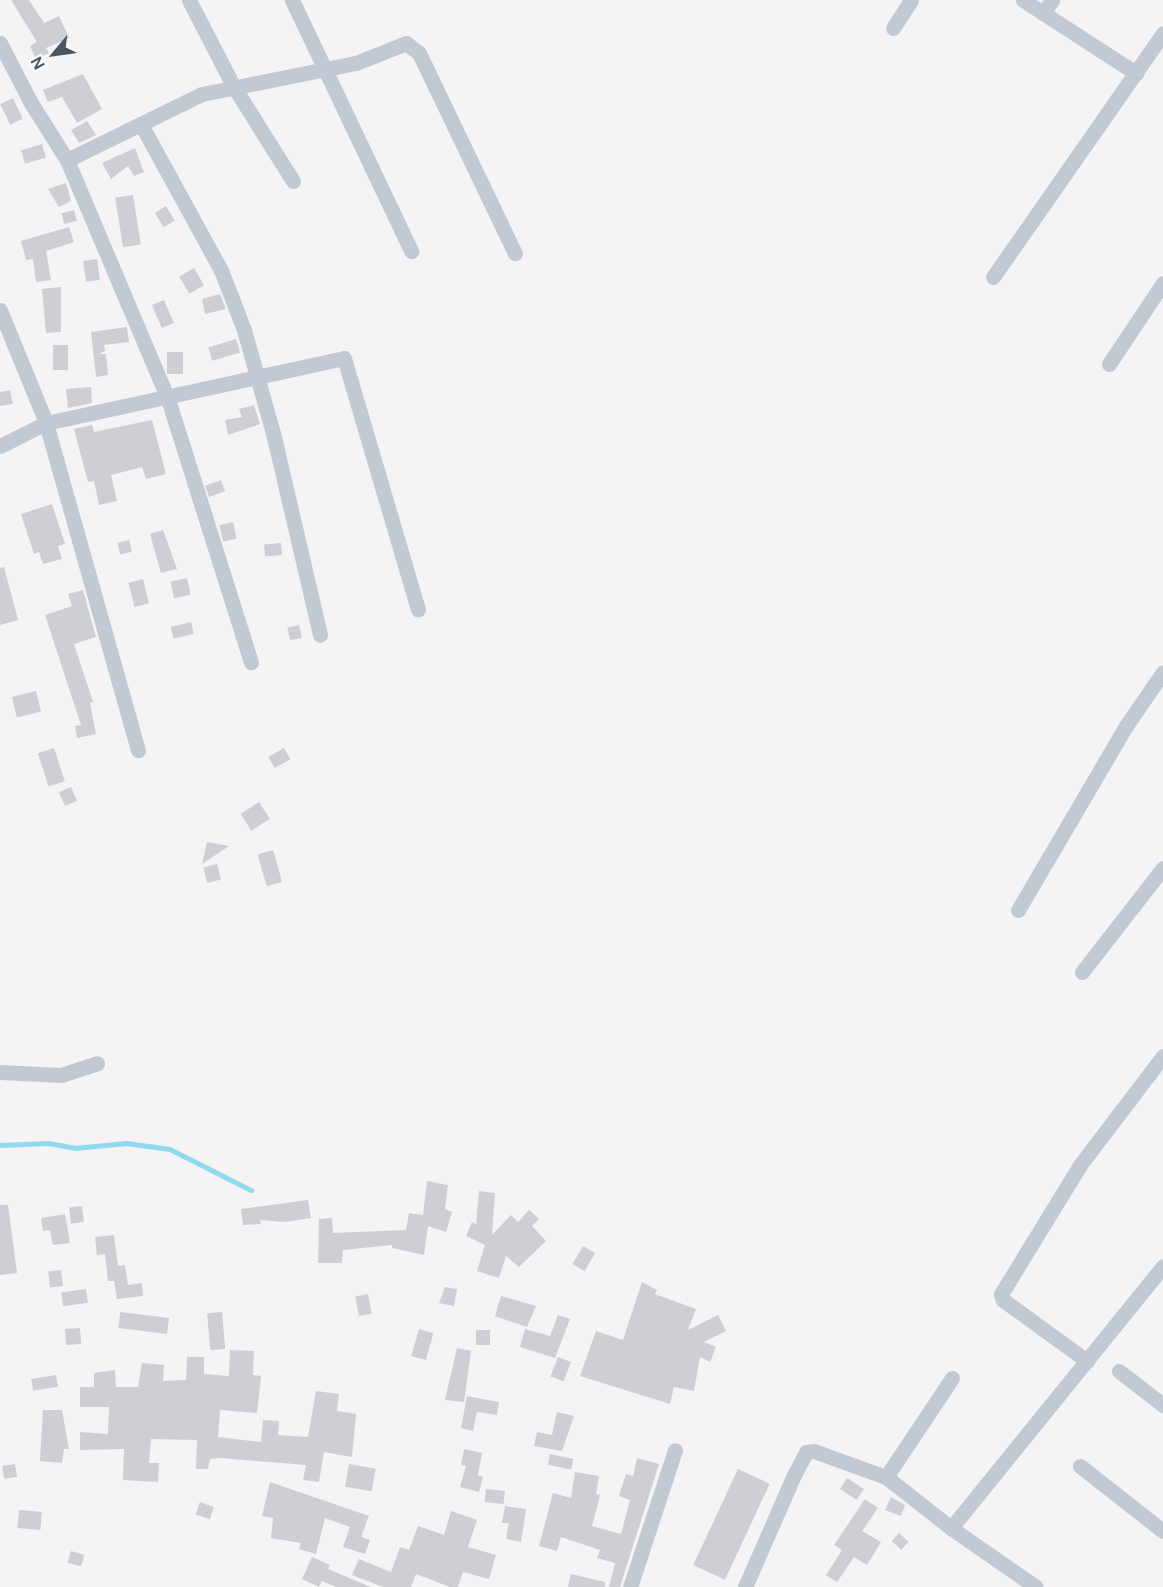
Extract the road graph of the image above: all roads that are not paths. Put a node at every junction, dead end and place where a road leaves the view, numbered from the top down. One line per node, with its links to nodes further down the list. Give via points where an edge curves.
1 (189, 0): 11 (street)
2 (292, 0): 9 (street)
3 (911, 0): 6 (street)
4 (1023, 0): 5 (street)
5 (1047, 6): 10 (street)
6 (893, 28)
7 (1163, 33): 10 (street)
8 (0, 43): 13 (street, via 31,104)
9 (327, 70): 11 (street); 15 (street); 16 (street, via 406,43 412,46)
10 (1136, 73): 17 (street)
11 (234, 87): 12 (street, via 189,99); 14 (street)
12 (142, 126): 13 (street); 21 (street, via 221,270 244,330)
13 (67, 160): 22 (street)
14 (293, 181)
15 (411, 251)
16 (515, 253)
17 (993, 277)
18 (1163, 283): 20 (street)
19 (0, 310): 23 (street)
20 (1109, 364)
21 (257, 380): 22 (street); 25 (street, via 344,358); 26 (street)
22 (168, 399): 23 (street, via 102,408); 27 (street)
23 (45, 423): 24 (street); 29 (street)
24 (0, 446)
25 (418, 609)
26 (320, 635)
27 (251, 662)
28 (1163, 672): 31 (street, via 1126,726)
29 (138, 750)
30 (1163, 868): 32 (street)
31 (1018, 910)
32 (1082, 972)
33 (1163, 1056): 37 (street, via 1080,1165 1001,1294 1003,1300)
34 (97, 1064): 35 (street, via 61,1075)
35 (0, 1072)
36 (1163, 1266): 37 (street)
37 (1087, 1361): 44 (street)
38 (1119, 1371): 40 (street)
39 (952, 1378): 43 (street)
40 (1163, 1405)
41 (675, 1450): 46 (street)
42 (1080, 1466): 45 (street)
43 (886, 1477): 44 (street); 47 (street, via 820,1452 806,1452)
44 (951, 1528): 48 (street)
45 (1163, 1532)
46 (630, 1587)
47 (745, 1587)
48 (1036, 1587)

